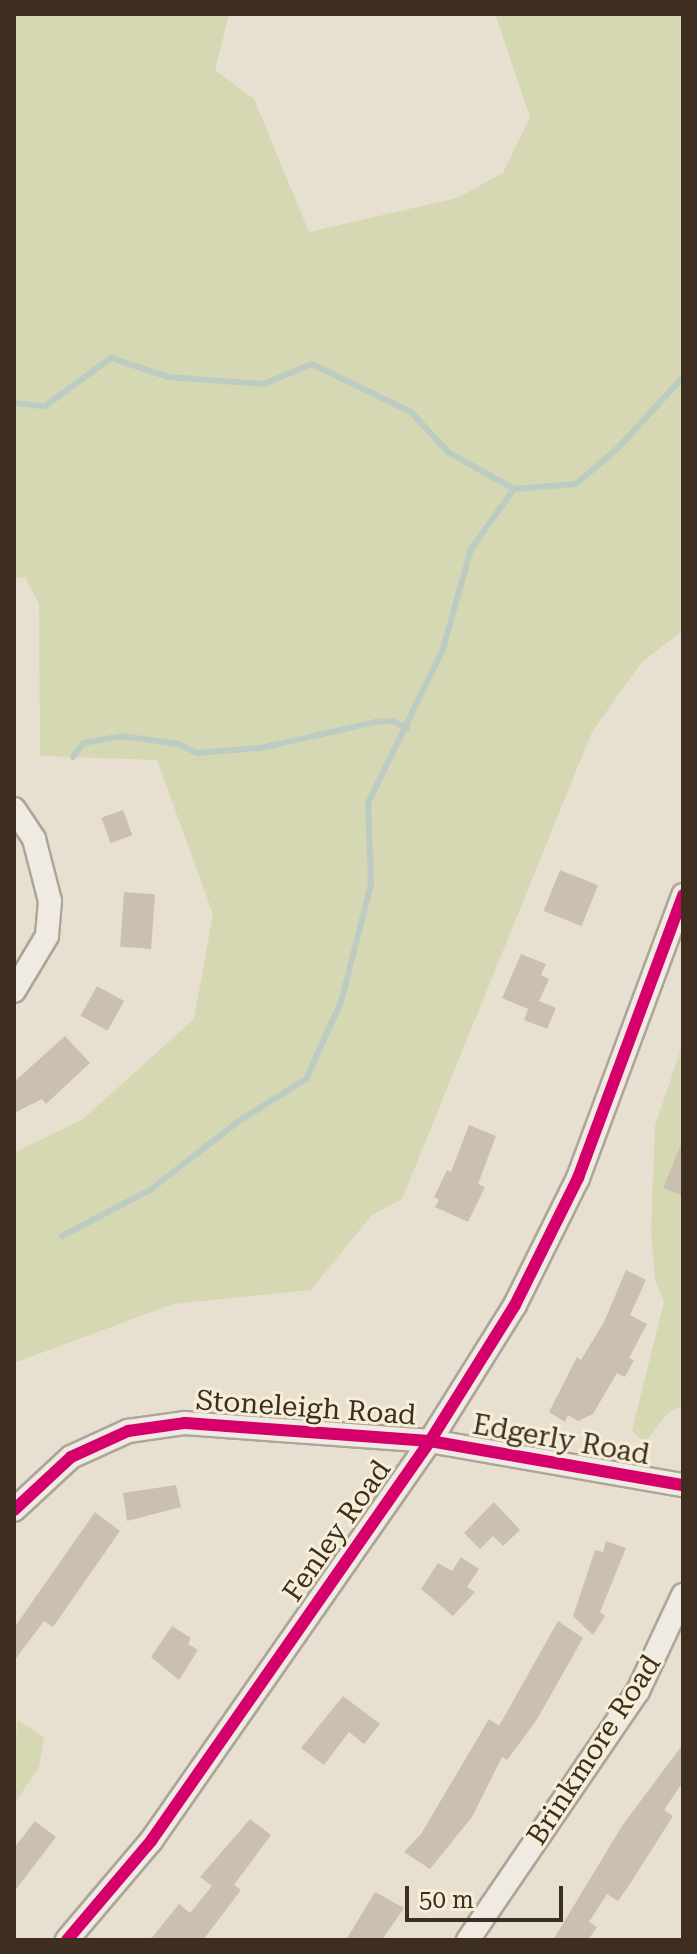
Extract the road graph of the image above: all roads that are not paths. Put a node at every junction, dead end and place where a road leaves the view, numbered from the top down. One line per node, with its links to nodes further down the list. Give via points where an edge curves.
1 (16, 811): 3 (street, via 45,868 50,901 47,936)
2 (683, 895): 4 (street, Fenley Road, via 550,1241)
3 (14, 991)
4 (430, 1441): 5 (street, Edgerly Road); 6 (street, Stoneleigh Road, via 185,1423 128,1431 71,1457); 8 (street, Fenley Road, via 151,1841)
5 (683, 1485)
6 (14, 1510)
7 (683, 1595): 9 (street, Brinkmore Road, via 673,1626 638,1691)
8 (67, 1940)
9 (468, 1940)

